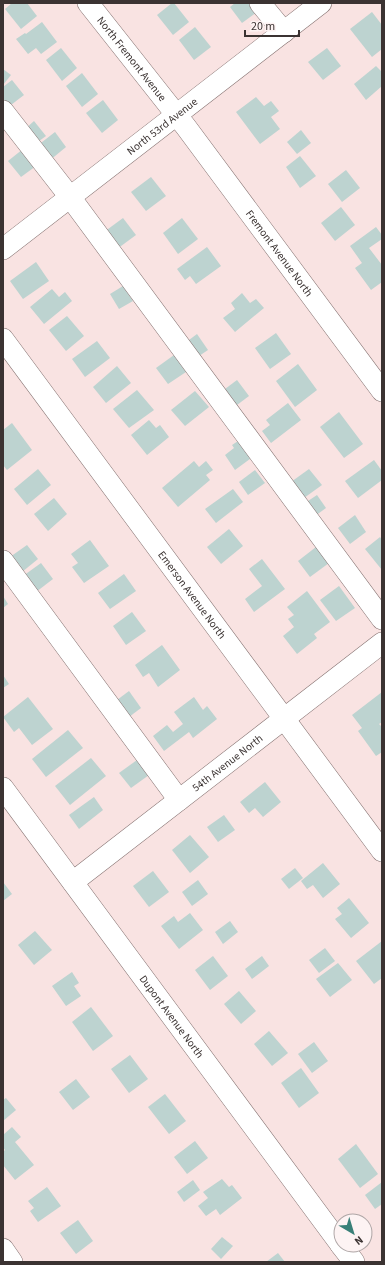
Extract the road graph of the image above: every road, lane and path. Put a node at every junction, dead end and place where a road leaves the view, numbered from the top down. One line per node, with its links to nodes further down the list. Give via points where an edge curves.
1 (88, 3): 6 (street, North Fremont Avenue)
2 (260, 3): 4 (street)
3 (321, 3): 4 (street, North 53rd Avenue)
4 (284, 32): 6 (street, North 53rd Avenue)
5 (3, 111): 7 (street)
6 (176, 115): 7 (street, North 53rd Avenue); 10 (street, Fremont Avenue North)
7 (70, 197): 8 (street, North 53rd Avenue); 12 (street)
8 (3, 249)
9 (3, 339): 14 (street, Emerson Avenue North)
10 (382, 391)
11 (3, 561): 16 (street)
12 (382, 619)
13 (382, 643): 14 (street, 54th Avenue North)
14 (284, 719): 16 (street, 54th Avenue North); 17 (street, Emerson Avenue North)
15 (3, 788): 18 (street, Dupont Avenue North)
16 (179, 800): 18 (street, 54th Avenue North)
17 (382, 851)
18 (73, 882): 19 (street, Dupont Avenue North)
19 (333, 1234)
20 (3, 1249): 22 (street)
21 (347, 1253): 23 (street, Dupont Avenue North)
22 (12, 1262)
23 (354, 1262)

